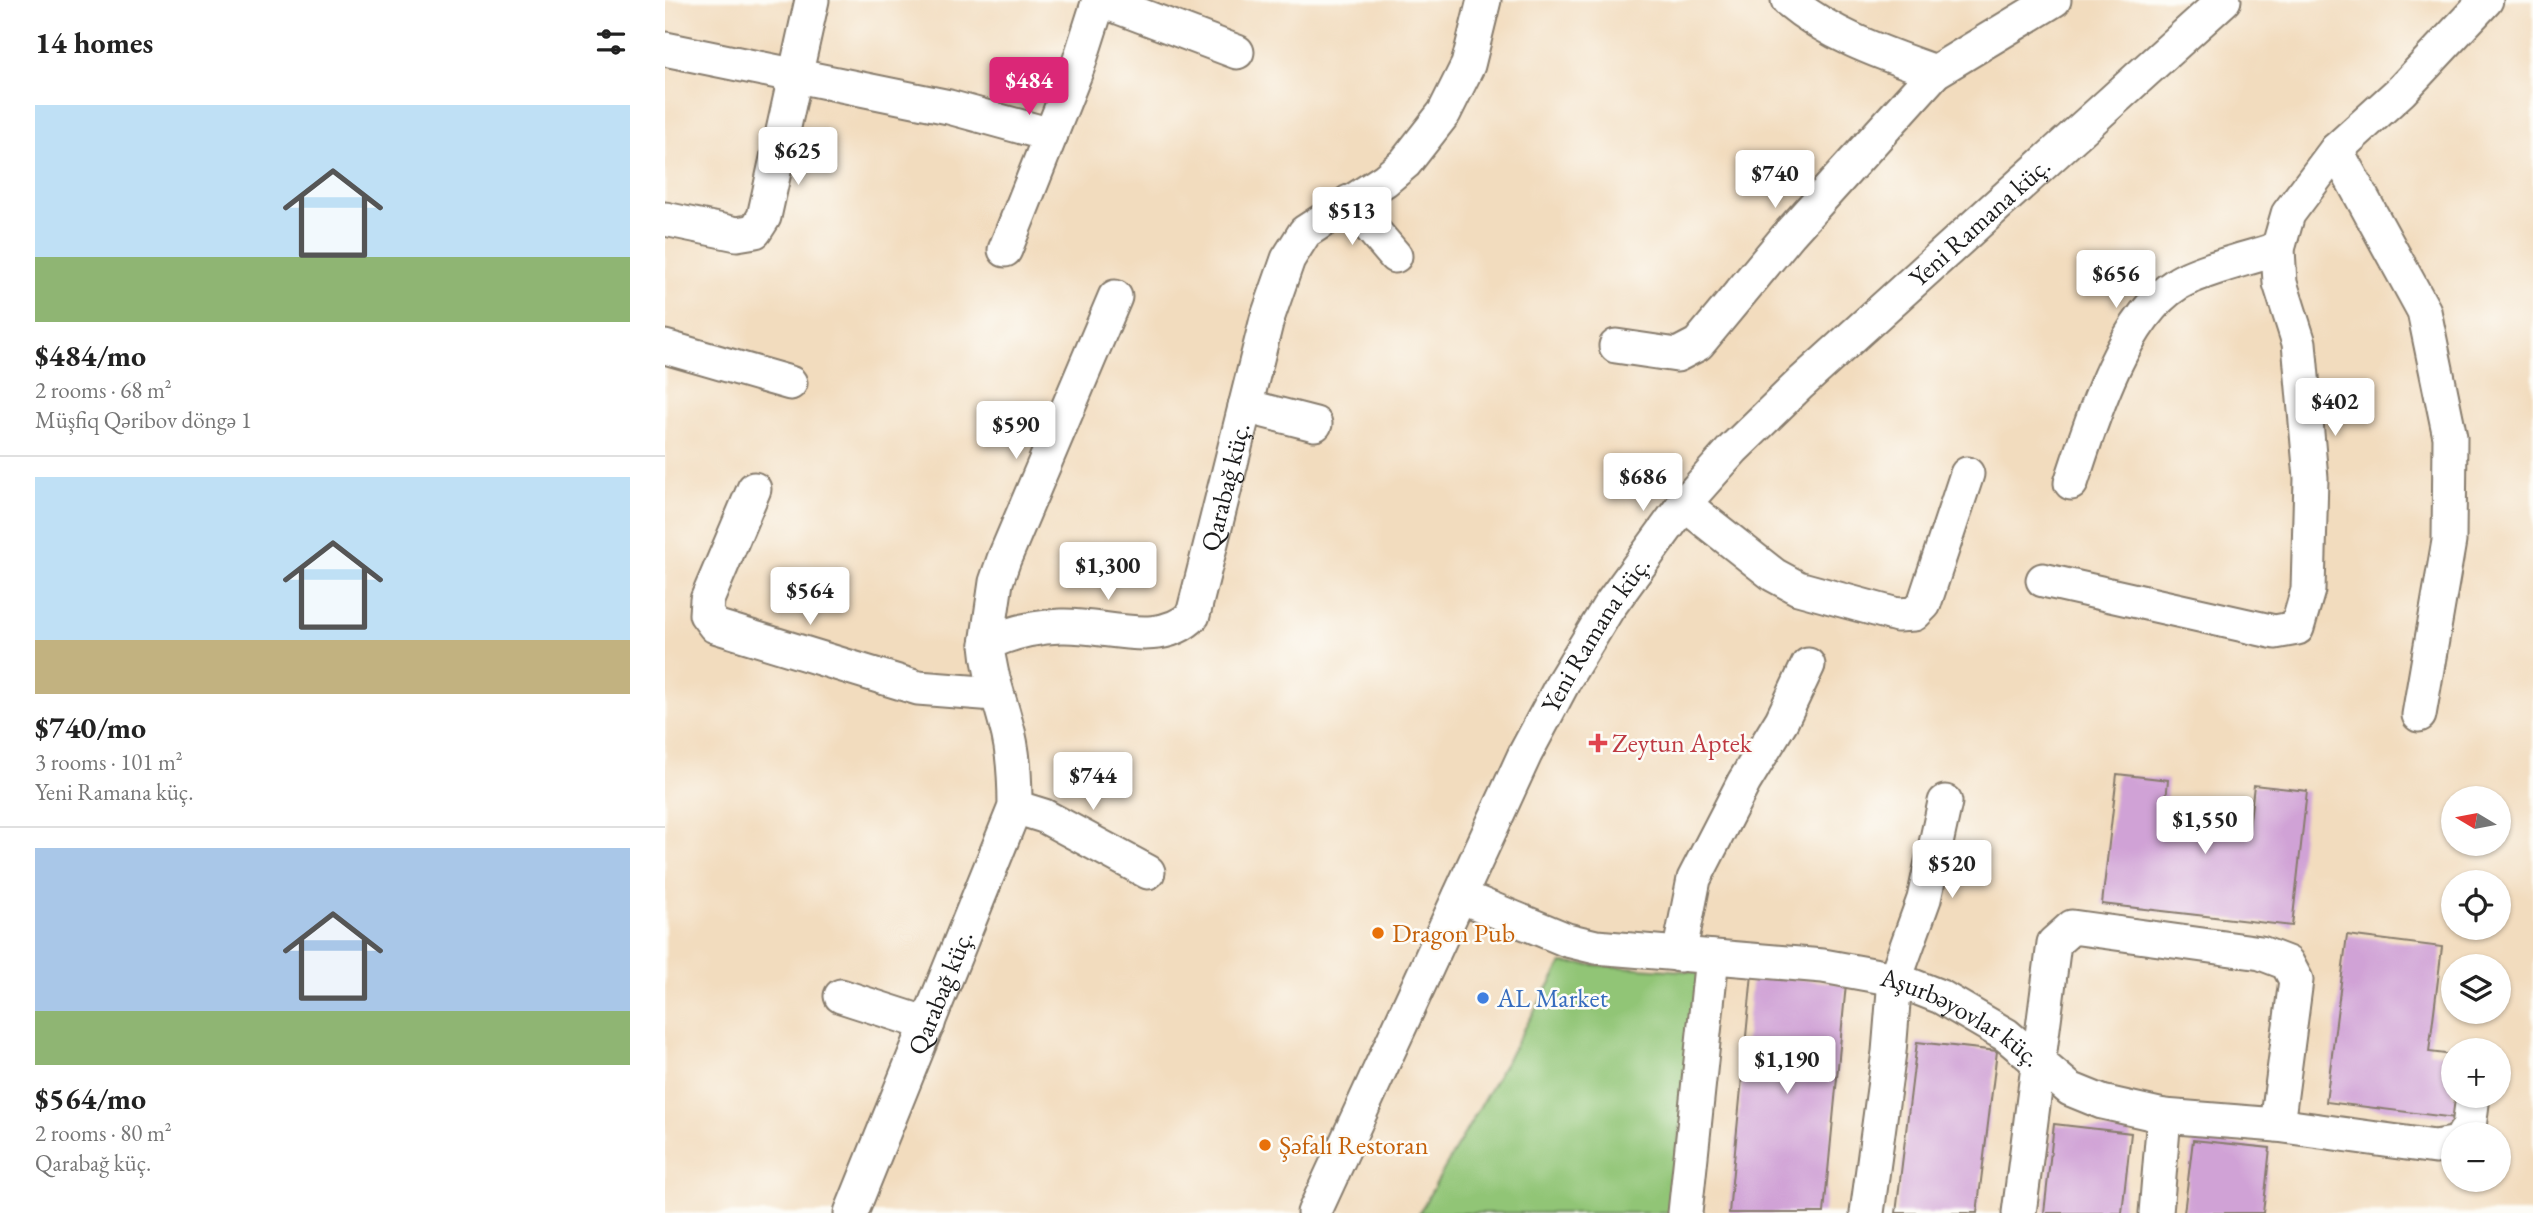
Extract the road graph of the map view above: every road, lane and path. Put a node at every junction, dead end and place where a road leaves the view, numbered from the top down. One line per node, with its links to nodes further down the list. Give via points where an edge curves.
1 (812, 0): 11 (street)
2 (1099, 0): 9 (street); 12 (street)
3 (1484, 0): 14 (street, Qarabağ küç., via 1468,65 1444,113 1405,163)
4 (1788, 0): 10 (street, via 1853,42)
5 (2054, 0): 10 (street)
6 (2224, 0): 28 (street, Yeni Ramana küç., via 1800,384)
7 (2486, 0): 13 (street, via 2401,91)
8 (665, 49): 11 (street)
9 (1237, 52)
10 (1935, 72): 20 (street, via 1790,233 1698,344 1677,355)
11 (797, 75): 12 (street, via 949,107); 15 (street, via 764,217 755,231 737,234)
12 (1051, 135): 17 (street)
13 (2336, 150): 16 (street, via 2288,214); 33 (street, via 2424,311 2451,437 2449,541)
14 (1349, 202): 18 (street); 23 (street, Qarabağ küç., via 1304,232 1288,259)
15 (665, 219)
16 (2278, 249): 26 (street, via 2177,283 2146,312 2101,391); 29 (street, via 2280,283 2299,343 2311,478 2308,590 2297,628 2276,632)
17 (1005, 250)
18 (1395, 256)
19 (1115, 297): 30 (street, via 1004,559)
20 (1616, 346)
21 (665, 347): 22 (street)
22 (790, 383)
23 (1245, 406): 24 (street); 30 (street, Qarabağ küç., via 1192,615 1180,628 1162,633 1064,625 1010,633)
24 (1315, 424)
25 (1967, 474): 28 (street, via 1924,604 1914,614 1897,615 1798,588 1774,575)
26 (2071, 483)
27 (754, 489): 32 (street, via 707,600 706,614 715,626 918,688)
28 (1684, 504): 37 (street, Yeni Ramana küç., via 1608,608 1565,678)
29 (2043, 580)
30 (987, 644): 32 (street, Qarabağ küç.)
31 (1808, 664): 38 (street, via 1694,879)
32 (995, 694): 35 (street, Qarabağ küç., via 1014,762)
33 (2419, 715)
34 (1945, 802): 40 (street, via 1924,900)
35 (1015, 807): 36 (street, via 1044,816); 42 (street, Qarabağ küç.)
36 (1148, 872)
37 (1460, 896): 38 (street, Aşurbəyovlar küç., via 1567,940); 48 (street, Yeni Ramana küç.)
38 (1679, 955): 39 (street, Aşurbəyovlar küç.)
39 (1711, 957): 40 (street, Aşurbəyovlar küç., via 1823,966); 49 (street)
40 (1895, 979): 43 (street, Aşurbəyovlar küç., via 1941,997 1995,1029); 50 (street)
41 (841, 996): 42 (street)
42 (928, 1024): 47 (street, Qarabağ küç.)
43 (2039, 1065): 44 (street, Aşurbəyovlar küç., via 2070,1089 2102,1102); 45 (street, via 2054,943 2072,927 2261,953 2287,963 2296,980); 51 (street)
44 (2164, 1116): 45 (street, Aşurbəyovlar küç.); 52 (street)
45 (2277, 1125): 46 (street, Aşurbəyovlar küç.)
46 (2441, 1146)
47 (851, 1213)
48 (1314, 1213)
49 (1685, 1213)
50 (1867, 1213)
51 (2019, 1213)
52 (2156, 1213)

